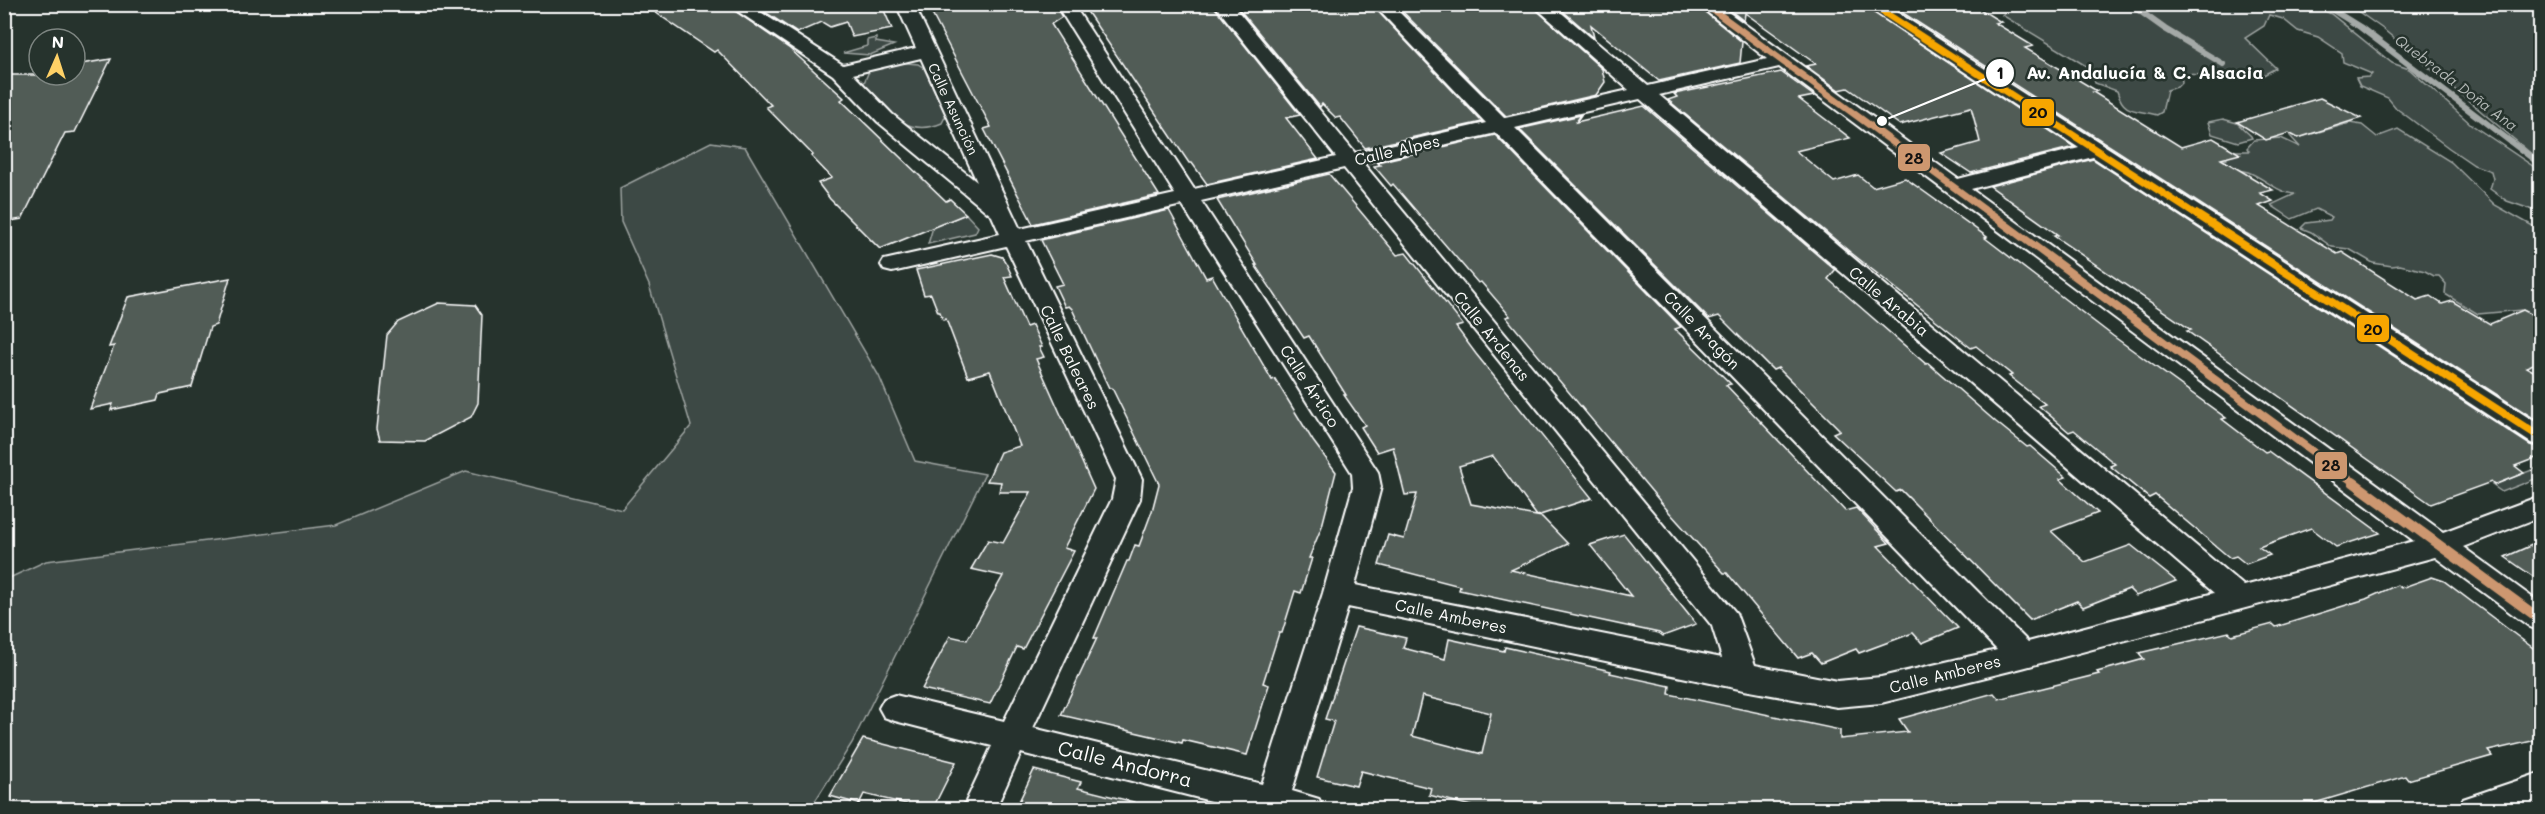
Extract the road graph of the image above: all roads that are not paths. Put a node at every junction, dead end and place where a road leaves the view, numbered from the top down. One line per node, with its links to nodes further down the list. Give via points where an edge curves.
1 (735, 4): 11 (street, Calle Baleares)
2 (905, 4): 9 (street, Calle Asunción)
3 (1064, 4): 17 (street, Calle Ártico)
4 (1222, 4): 15 (street, Calle Ardenas)
5 (1381, 4): 13 (street, Calle Aragón)
6 (1540, 4): 12 (street, Calle Arabia)
7 (1705, 4): 10 (street)
8 (1871, 4): 14 (street)
9 (927, 51): 11 (street); 18 (street, Calle Asunción)
10 (1782, 61): 12 (street, Calle Alpes); 16 (street)
11 (840, 71): 18 (street, Calle Baleares, via 885,118)
12 (1644, 93): 13 (street, Calle Alpes); 25 (street, Calle Arabia)
13 (1502, 126): 15 (street, Calle Alpes); 27 (street, Calle Aragón)
14 (2095, 150): 16 (street); 21 (street)
15 (1349, 161): 17 (street, Calle Alpes); 28 (street, Calle Ardenas, via 1725,621)
16 (1953, 187): 23 (street)
17 (1189, 197): 19 (street, Calle Alpes); 24 (street, Calle Ártico, via 1365,472 1367,487)
18 (1001, 213): 19 (street, Calle Baleares)
19 (1012, 236): 20 (street, Calle Alpes); 30 (street, Calle Baleares, via 1129,479 1126,499)
20 (892, 265)
21 (2541, 436)
22 (2541, 507): 23 (street, Calle Amberes)
23 (2440, 545): 25 (street, Calle Amberes); 26 (street)
24 (1338, 593): 28 (street, Calle Amberes); 32 (street, Calle Ártico)
25 (2239, 598): 27 (street, Calle Amberes)
26 (2541, 618)
27 (2022, 656): 28 (street, Calle Amberes, via 1881,690 1837,694)
28 (1744, 677)
29 (895, 708): 30 (street, Calle Andorra)
30 (1013, 736): 32 (street, Calle Andorra); 34 (street, Calle Baleares)
31 (2541, 788): 33 (street)
32 (1271, 805): 35 (street, Calle Andorra)
33 (2478, 809)
34 (978, 810)
35 (1307, 810)

